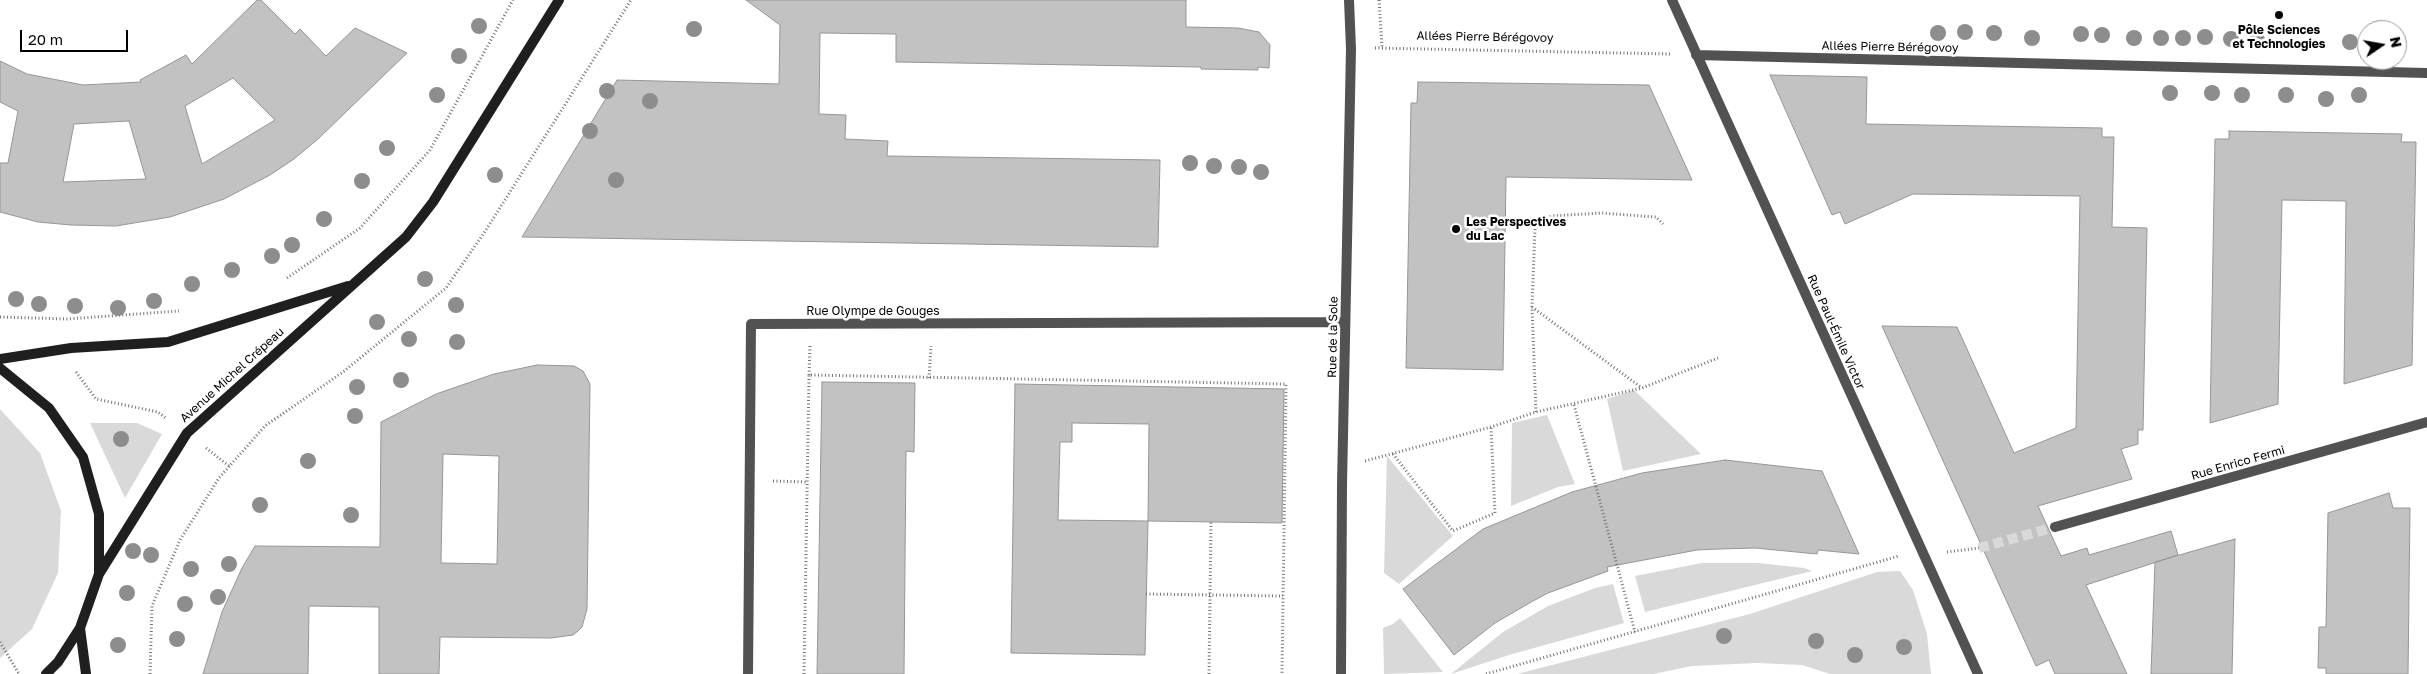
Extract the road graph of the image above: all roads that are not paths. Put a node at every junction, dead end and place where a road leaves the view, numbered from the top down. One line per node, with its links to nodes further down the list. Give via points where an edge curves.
1 (559, 0): 6 (street, Avenue Michel Crépeau, via 433,202 406,237)
2 (1350, 0): 7 (street, Rue de la Sole)
3 (1672, 0): 4 (street, Rue Paul-Émile Victor)
4 (1696, 55): 5 (street, Allées Pierre Bérégovoy); 18 (street, Rue Paul-Émile Victor)
5 (2427, 73)
6 (351, 285): 8 (street, Avenue Michel Crépeau, via 168,342 71,348); 12 (street, Avenue Michel Crépeau, via 187,433)
7 (1345, 322): 16 (street, Rue Olympe de Gouges, via 752,324); 17 (street, Rue de la Sole)
8 (0, 359)
9 (0, 368): 12 (street, via 49,408 83,457 99,514)
10 (2427, 422): 11 (street, Rue Enrico Fermi)
11 (2055, 527)
12 (98, 574): 13 (street)
13 (80, 628): 14 (street, via 58,662); 15 (street)
14 (46, 674)
15 (86, 674)
16 (748, 674)
17 (1341, 674)
18 (1978, 674)

